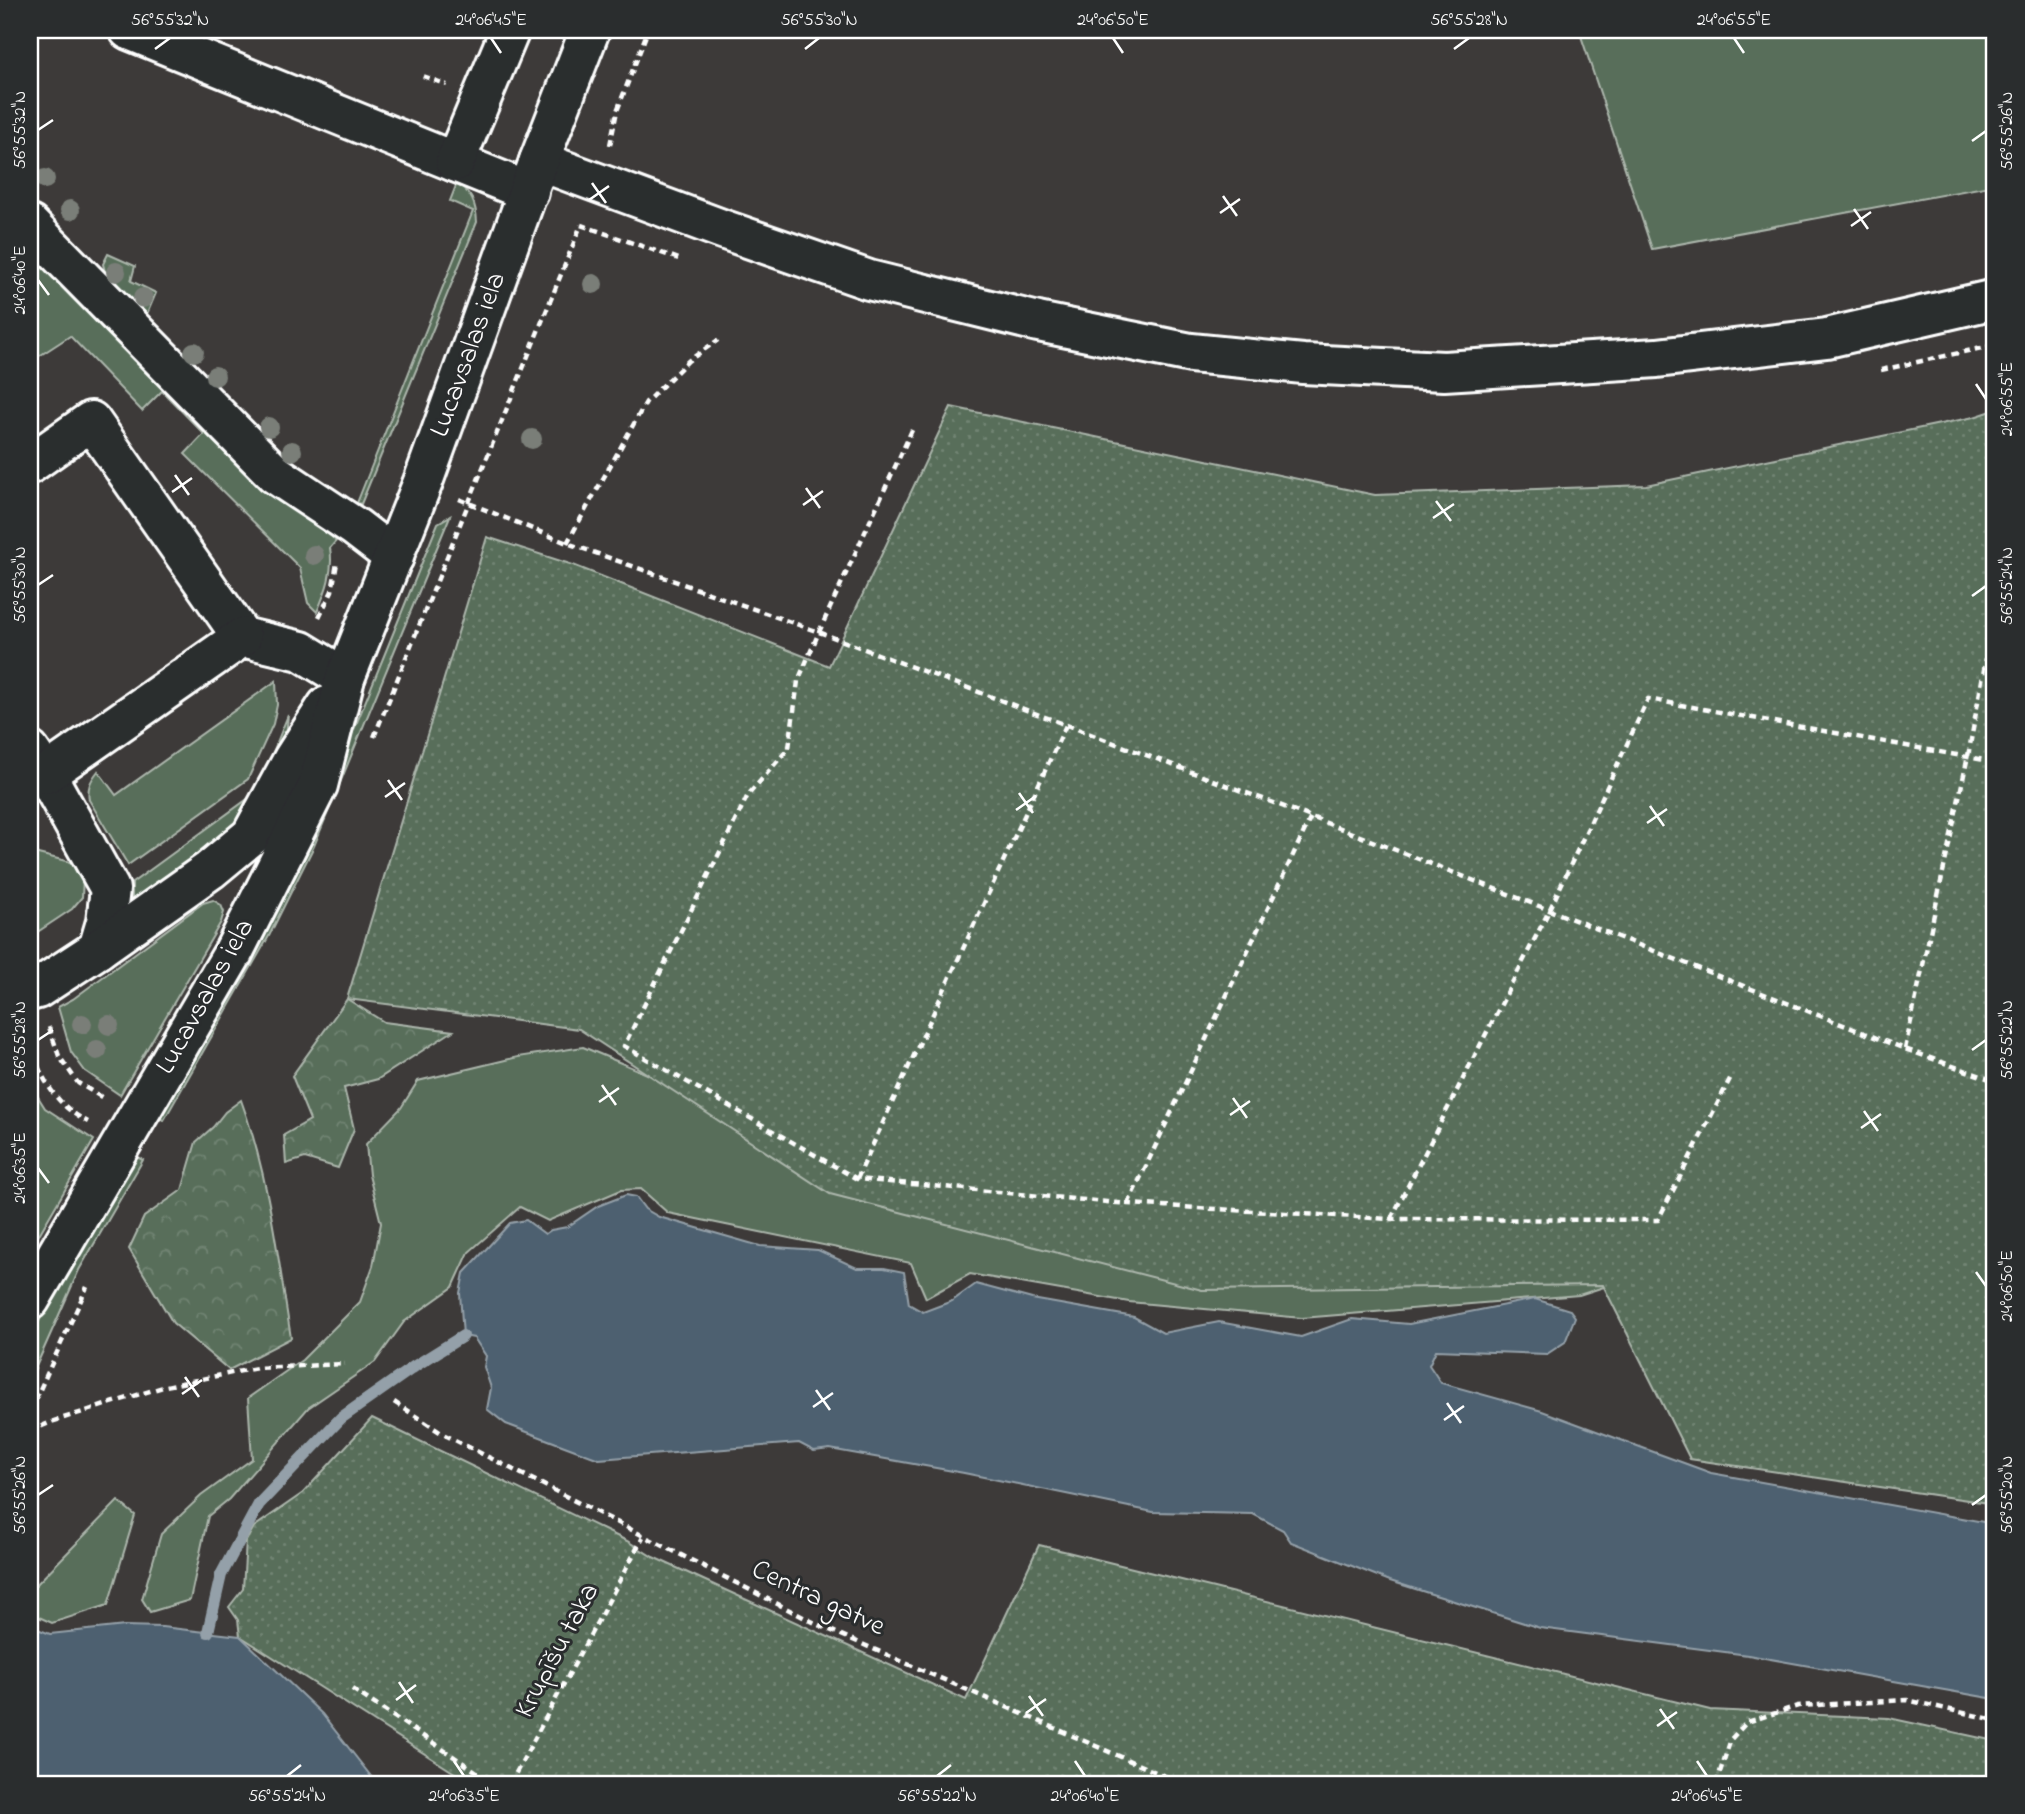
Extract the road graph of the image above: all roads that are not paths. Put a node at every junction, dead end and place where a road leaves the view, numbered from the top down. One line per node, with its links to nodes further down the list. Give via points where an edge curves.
1 (129, 30): 4 (street)
2 (509, 30): 4 (street)
3 (590, 30): 5 (street, Lucavsalas iela)
4 (450, 159): 5 (street)
5 (534, 177): 7 (street, via 597,183 869,280 1038,322 1191,354 1303,364 1444,371 1657,358 1827,338); 9 (street, Lucavsalas iela)
6 (30, 225): 9 (street, via 275,474)
7 (1995, 299)
8 (30, 464): 10 (street, via 91,421)
9 (394, 556): 11 (street, Lucavsalas iela)
10 (242, 637): 11 (street, via 301,651); 12 (street)
11 (345, 678): 13 (street, Lucavsalas iela, via 251,836); 15 (street, Lucavsalas iela, via 318,785 233,953)
12 (38, 763): 13 (street, via 110,889 107,922)
13 (98, 949): 14 (street, Lucavsalas iela)
14 (30, 991)
15 (30, 1300)

